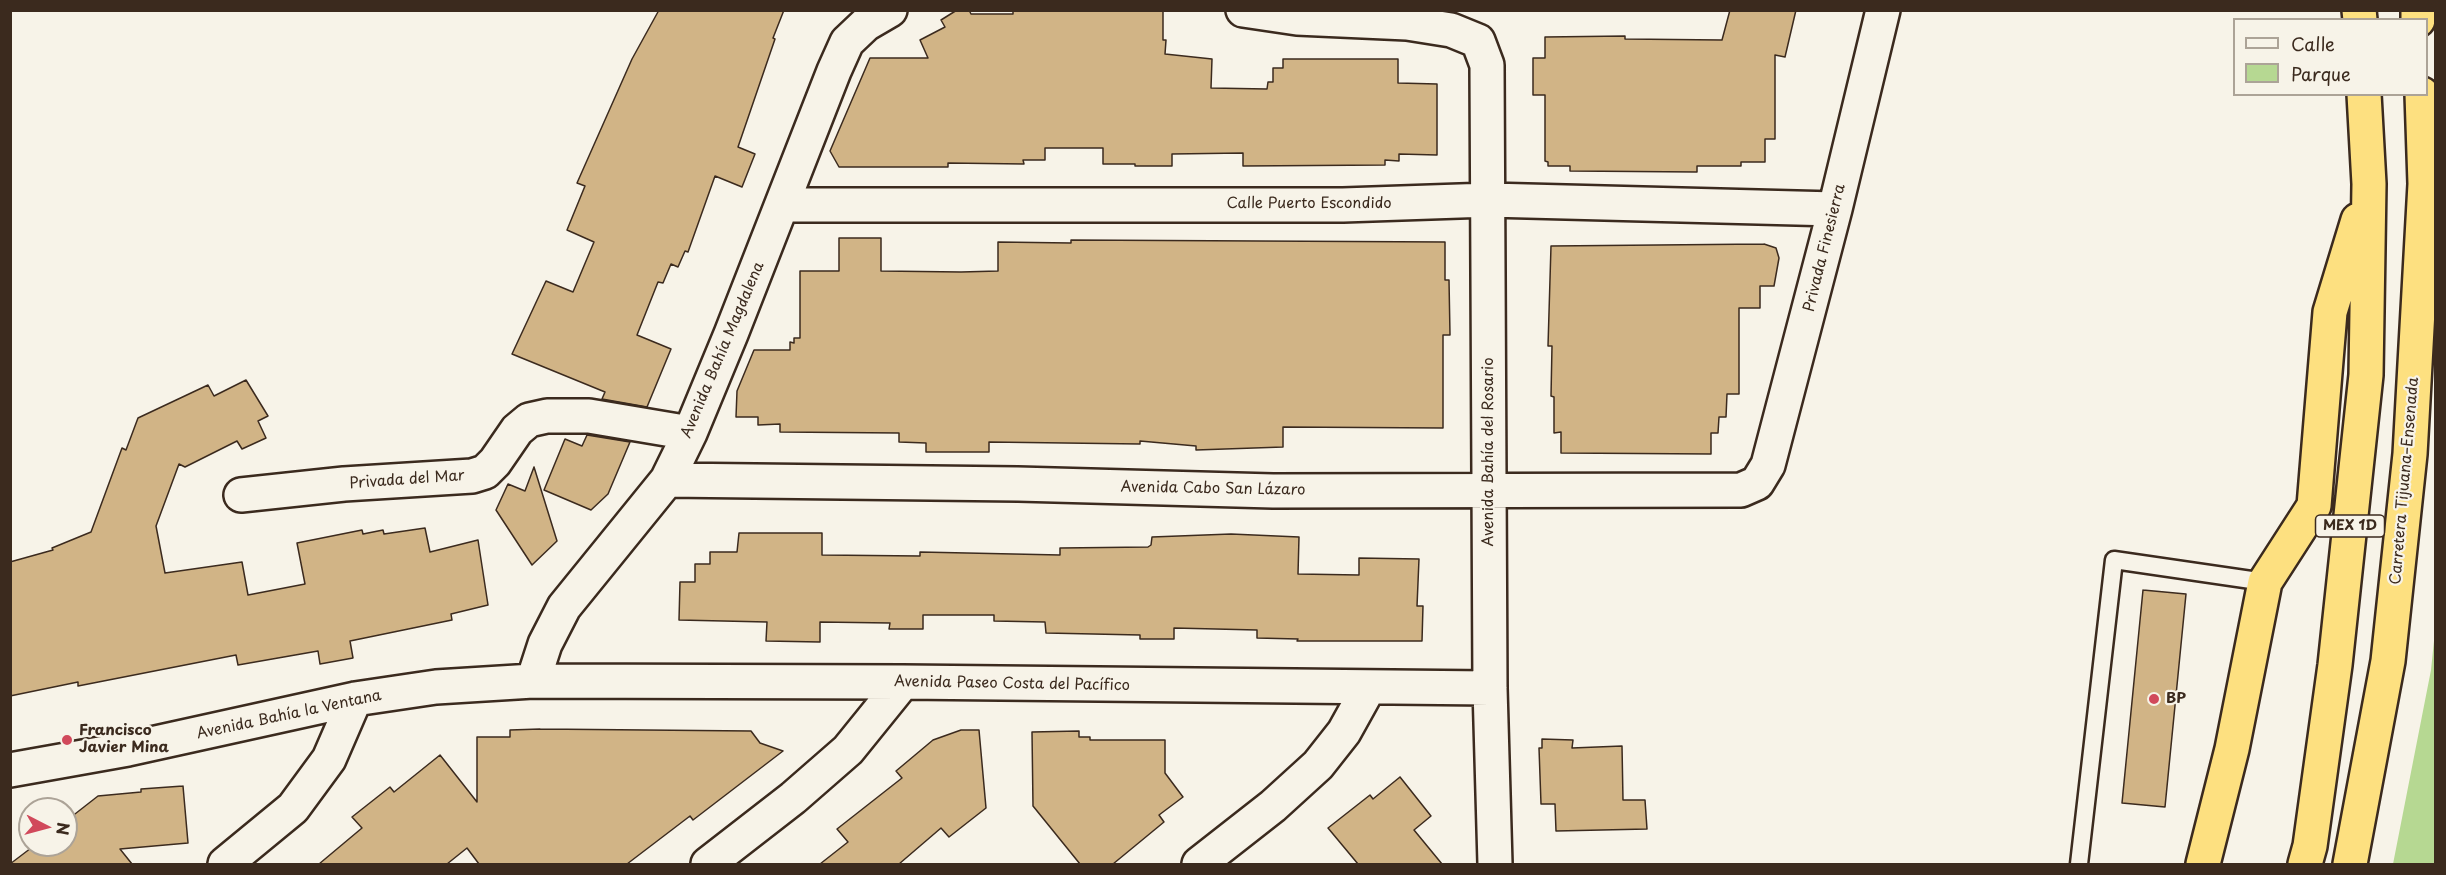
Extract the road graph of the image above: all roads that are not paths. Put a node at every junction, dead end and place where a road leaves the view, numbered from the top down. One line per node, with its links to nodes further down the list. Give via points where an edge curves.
1 (890, 10): 8 (street, Avenida Bahía Magdalena, via 866,24 847,42)
2 (1243, 10): 7 (street, Avenida Bahía del Rosario, via 1297,18 1407,23 1452,30 1478,41 1487,65)
3 (1883, 10): 9 (street, Privada Finesierra)
4 (2364, 96): 6 (highway, MEX 1D)
5 (2422, 96): 29 (highway, Carretera Tijuana–Ensenada / MEX 1D, via 2426,184 2410,454 2388,661)
6 (2369, 184): 15 (highway, via 2330,312 2314,506); 28 (highway, MEX 1D, via 2366,375 2335,665)
7 (1489, 200): 8 (street, Calle Puerto Escondido, via 1343,205); 9 (street, Calle Puerto Escondido); 13 (street, Avenida Bahía del Rosario)
8 (783, 205): 10 (street, Avenida Bahía Magdalena)
9 (1835, 209): 12 (street, Privada Finesierra, via 1768,465)
10 (690, 433): 11 (street, Avenida Bahía Magdalena); 14 (street, Privada del Mar, via 589,416 547,416 529,420 485,472 472,476)
11 (667, 480): 13 (street, Avenida Cabo San Lázaro); 16 (street, Avenida Bahía Magdalena, via 564,607 544,644)
12 (1757, 483): 13 (street, Avenida Cabo San Lázaro, via 1741,490)
13 (1489, 492): 19 (street, Avenida Bahía del Rosario)
14 (241, 495)
15 (2265, 582): 26 (lane, via 2114,560); 27 (highway, via 2232,749)
16 (534, 681): 17 (street, Avenida Paseo Costa del Pacífico); 20 (street, Avenida Bahía la Ventana, via 436,687)
17 (903, 682): 18 (street, Avenida Paseo Costa del Pacífico); 23 (street, via 848,750)
18 (1369, 687): 19 (street, Avenida Paseo Costa del Pacífico); 24 (street, via 1344,732 1318,765)
19 (1490, 688): 25 (street, Avenida Bahía del Rosario)
20 (355, 699): 21 (street, Avenida Bahía la Ventana); 22 (street, via 329,759 293,808)
21 (10, 770)
22 (225, 864)
23 (708, 864)
24 (1199, 864)
25 (1495, 864)
26 (2079, 864)
27 (2203, 864)
28 (2305, 864)
29 (2350, 864)

